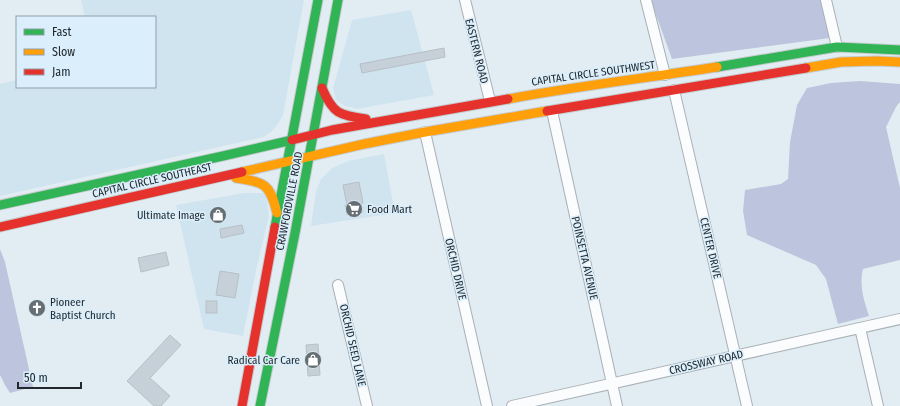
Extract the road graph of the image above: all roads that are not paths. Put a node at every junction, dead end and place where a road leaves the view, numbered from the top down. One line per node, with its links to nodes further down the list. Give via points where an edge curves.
1 (318, 0): 17 (main road, CRAWFORDVILLE ROAD)
2 (338, 0): 10 (main road, CRAWFORDVILLE ROAD)
3 (465, 0): 12 (street, EASTERN ROAD)
4 (646, 0): 9 (street)
5 (826, 0): 6 (street)
6 (837, 46): 7 (main road, CAPITAL CIRCLE SOUTHWEST); 9 (main road, CAPITAL CIRCLE SOUTHWEST)
7 (900, 50)
8 (900, 62): 11 (main road, via 841,62)
9 (665, 75): 12 (main road, CAPITAL CIRCLE SOUTHWEST)
10 (322, 88): 14 (main road, via 329,105 338,113); 16 (main road, CRAWFORDVILLE ROAD)
11 (674, 90): 13 (main road); 28 (street, CENTER DRIVE)
12 (490, 101): 14 (main road, CAPITAL CIRCLE SOUTHWEST)
13 (552, 111): 15 (main road); 29 (street, POINSETTA AVENUE)
14 (379, 121): 16 (main road, CAPITAL CIRCLE SOUTHWEST)
15 (425, 132): 18 (main road); 33 (street, ORCHID DRIVE)
16 (314, 134): 17 (main road, CAPITAL CIRCLE SOUTHWEST); 18 (main road, CRAWFORDVILLE ROAD)
17 (291, 140): 19 (main road, CRAWFORDVILLE ROAD); 21 (main road, CAPITAL CIRCLE SOUTHEAST)
18 (309, 156): 19 (main road, CAPITAL CIRCLE SOUTHEAST); 31 (main road, CRAWFORDVILLE ROAD)
19 (288, 162): 20 (main road, CAPITAL CIRCLE SOUTHEAST); 23 (main road, CRAWFORDVILLE ROAD)
20 (222, 177): 23 (main road, via 256,181 264,186 272,195); 24 (main road, CAPITAL CIRCLE SOUTHEAST)
21 (53, 193): 22 (main road, CAPITAL CIRCLE SOUTHEAST); 24 (main road, via 43,202 17,209)
22 (0, 205)
23 (278, 215): 30 (main road, CRAWFORDVILLE ROAD)
24 (2, 227)
25 (338, 285): 32 (street, ORCHID SEED LANE)
26 (900, 319): 27 (street, CROSSWAY ROAD)
27 (860, 328): 28 (street, CROSSWAY ROAD); 37 (street)
28 (735, 356): 29 (street, CROSSWAY ROAD); 36 (street, CENTER DRIVE)
29 (612, 383): 34 (street, CROSSWAY ROAD); 35 (street, POINSETTA AVENUE)
30 (242, 406)
31 (260, 406)
32 (367, 406)
33 (487, 406)
34 (512, 406)
35 (618, 406)
36 (747, 406)
37 (878, 406)

